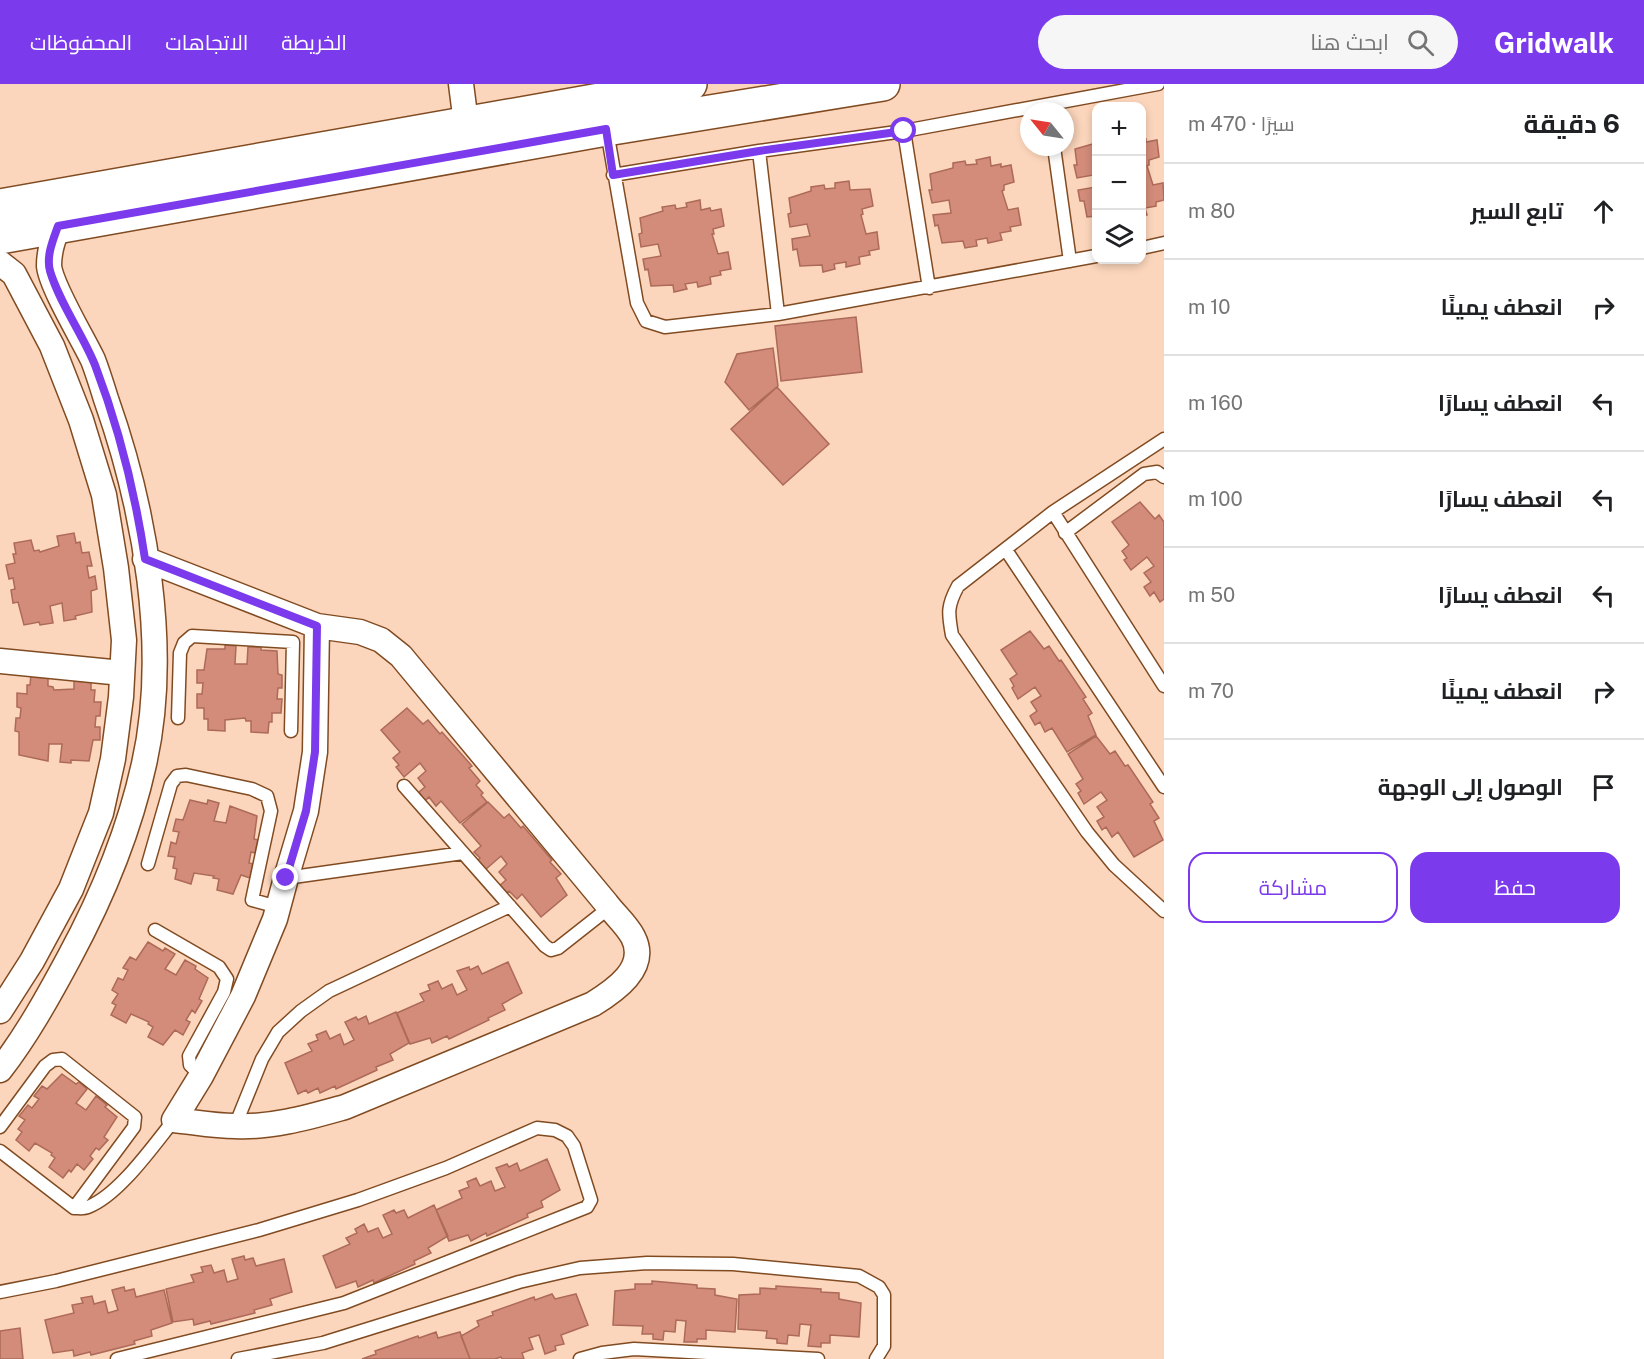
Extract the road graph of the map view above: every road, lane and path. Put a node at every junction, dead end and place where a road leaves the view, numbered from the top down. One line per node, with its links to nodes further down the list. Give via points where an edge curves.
1 (461, 84): 7 (street)
2 (690, 84): 7 (street)
3 (883, 84): 8 (street)
4 (1158, 84): 5 (lane)
5 (1074, 102)
6 (1020, 113): 9 (lane)
7 (466, 123): 13 (street)
8 (606, 129): 12 (lane); 14 (street)
9 (904, 131): 10 (lane); 21 (lane)
10 (759, 151): 12 (lane); 22 (lane)
11 (1055, 156): 19 (lane)
12 (613, 175): 22 (lane, via 637,303 646,321 665,327)
13 (0, 206)
14 (58, 226): 15 (street); 28 (street, via 50,249 49,268 94,363 119,434 138,508)
15 (0, 237)
16 (1164, 243): 17 (lane)
17 (1146, 247)
18 (1092, 257): 19 (lane)
19 (1071, 261): 21 (lane)
20 (0, 263): 33 (street, via 14,274 52,346 81,420 100,484 117,578 124,640)
21 (929, 288): 22 (lane)
22 (778, 314)
23 (1164, 440): 25 (lane)
24 (1164, 477): 26 (lane, via 1157,472 1144,474)
25 (1053, 513): 26 (lane); 27 (lane)
26 (1065, 533): 34 (lane)
27 (1006, 550): 38 (lane); 45 (lane, via 958,586 948,614 952,635 1087,832 1114,865)
28 (145, 559): 29 (street); 48 (street, via 153,616 153,692 144,763 123,839 91,918 49,996)
29 (293, 617): 30 (street); 31 (lane)
30 (317, 626): 41 (street, via 315,752 306,811); 42 (street, via 360,632 381,640 401,656)
31 (293, 642): 35 (lane, via 192,636 180,653); 36 (lane)
32 (0, 662): 33 (street)
33 (122, 673): 47 (street, via 113,759 101,813 71,888)
34 (1164, 686)
35 (178, 718)
36 (291, 731)
37 (404, 786): 39 (lane)
38 (1164, 787)
39 (463, 853): 41 (lane); 43 (lane)
40 (148, 864): 44 (lane, via 171,784 177,776 252,789 267,796 271,811 252,900)
41 (286, 878): 44 (street)
42 (606, 903): 43 (lane, via 605,911 551,950); 51 (street, via 633,937 636,950 627,978 613,992 593,1004 345,1107 303,1119)
43 (510, 906): 51 (lane, via 329,992 301,1011 278,1032 262,1059)
44 (278, 907): 49 (street, via 243,996)
45 (1164, 911)
46 (155, 930): 49 (lane, via 219,967 227,979 224,992 189,1056 190,1065)
47 (0, 1011)
48 (0, 1070)
49 (201, 1076): 50 (street)
50 (174, 1120): 51 (street); 54 (lane, via 119,1185 86,1208)
51 (235, 1126)
52 (0, 1127): 54 (lane, via 53,1059 62,1059 135,1117 134,1127)
53 (0, 1151): 54 (lane)
54 (74, 1208)
55 (0, 1292): 56 (lane, via 259,1230 358,1200 446,1168 537,1128 555,1130 567,1136 574,1146 591,1200 586,1207 344,1303)
56 (117, 1359)
57 (238, 1359): 60 (lane, via 323,1343 529,1279 580,1268 647,1263 733,1264 860,1276 879,1287 884,1295 884,1346)
58 (580, 1359): 59 (lane, via 634,1348)
59 (818, 1359)
60 (876, 1359)

